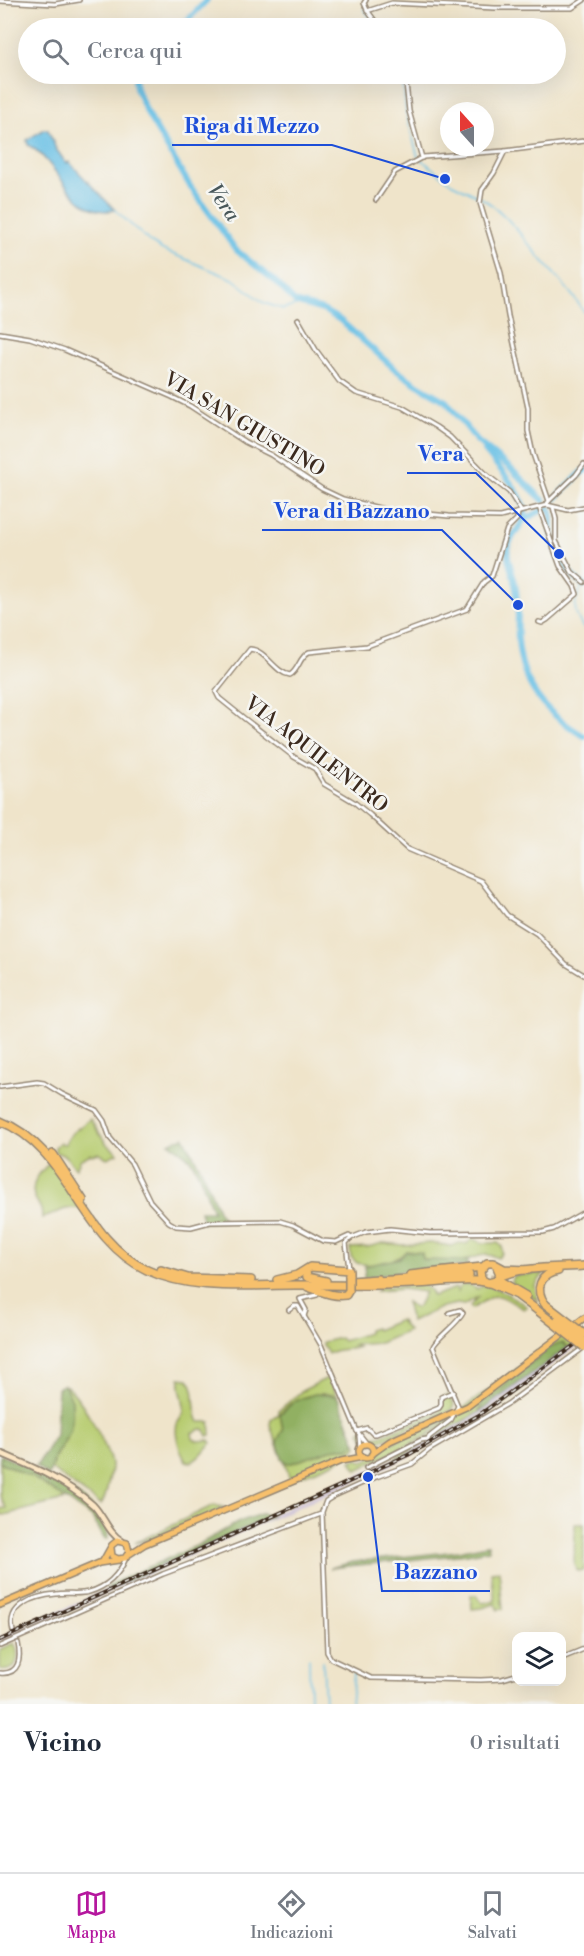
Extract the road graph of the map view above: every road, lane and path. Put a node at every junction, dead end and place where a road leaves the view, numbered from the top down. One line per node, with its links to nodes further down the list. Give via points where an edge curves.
1 (79, 0): 4 (street, via 55,4)
2 (366, 0): 5 (street)
3 (584, 0): 5 (street, via 572,8 392,3)
4 (0, 1)
5 (367, 11): 6 (street)
6 (373, 18)
7 (406, 84): 10 (street)
8 (584, 141): 9 (street)
9 (505, 151): 10 (street); 15 (street, via 482,190 480,203 501,273 528,408 533,454)
10 (422, 158): 11 (street, via 393,174)
11 (376, 200)
12 (298, 319): 18 (street, via 339,381 356,393 402,407 436,427 509,492)
13 (0, 333): 18 (street, VIA SAN GIUSTINO, via 47,343 172,397 343,499 427,515 492,517)
14 (584, 464): 15 (street)
15 (550, 505): 16 (street, VIA SAN GIUSTINO, via 566,510); 17 (street, VIA SAN GIUSTINO); 19 (street, via 556,519 556,542 572,572)
16 (584, 507)
17 (540, 509): 18 (street, VIA SAN GIUSTINO); 20 (street, via 560,566 577,594)
18 (522, 511): 21 (street, VIA AQUILENTRO, via 507,529 492,576 467,609 367,646 309,652 290,675 250,649 216,692 245,719 315,769 324,784 370,814 406,849 481,881 507,915 537,934 566,964)
19 (584, 582)
20 (539, 622)
21 (584, 975)
22 (0, 1087): 26 (street, via 44,1083 96,1110 110,1138 132,1164 150,1201 176,1226 280,1221 323,1241)
23 (0, 1116): 33 (highway, via 33,1134 46,1147 111,1239 131,1255 157,1269 188,1278)
24 (0, 1121): 38 (highway, via 42,1149 108,1242 146,1269 189,1283)
25 (584, 1212): 26 (street, via 543,1232 430,1233 390,1229)
26 (351, 1238): 34 (street, via 346,1243)
27 (482, 1267): 28 (highway, via 490,1263); 34 (highway); 37 (highway, via 480,1275)
28 (497, 1267): 31 (highway); 35 (highway)
29 (584, 1267): 31 (highway); 41 (highway, via 545,1276 539,1289)
30 (306, 1270): 33 (highway); 34 (highway, via 317,1267); 36 (highway, via 307,1277)
31 (528, 1270): 35 (highway, via 504,1275)
32 (469, 1275): 34 (highway)
33 (277, 1280): 36 (highway)
34 (350, 1280): 36 (highway); 37 (highway); 39 (highway, via 345,1295)
35 (500, 1280): 37 (highway); 41 (highway)
36 (329, 1283): 38 (highway); 39 (highway, via 325,1289)
37 (488, 1283): 41 (highway)
38 (300, 1285): 39 (highway)
39 (329, 1294)
40 (317, 1295): 44 (street, via 301,1299)
41 (541, 1307): 46 (highway, bridge); 47 (highway, bridge); 48 (highway, bridge)
42 (289, 1310): 44 (street, via 297,1305)
43 (450, 1313): 49 (street, via 464,1313 433,1348)
44 (304, 1316): 53 (street, via 326,1354)
45 (584, 1318): 50 (main road)
46 (584, 1334)
47 (584, 1341)
48 (584, 1347): 56 (street, via 509,1403)
49 (453, 1392): 51 (street); 53 (street, via 441,1397 439,1408 376,1434 368,1428)
50 (478, 1399): 51 (street, via 463,1405); 52 (main road)
51 (457, 1401): 52 (street)
52 (452, 1415): 54 (main road); 56 (street)
53 (357, 1431): 55 (street); 57 (street)
54 (390, 1441): 55 (main road); 59 (main road)
55 (368, 1444): 57 (main road); 59 (main road)
56 (428, 1445): 62 (street, via 422,1440); 63 (street, via 412,1464 334,1496 325,1503)
57 (359, 1448): 60 (main road); 61 (main road)
58 (0, 1453): 64 (street, via 69,1487 95,1507)
59 (372, 1454): 60 (main road)
60 (363, 1457): 61 (main road)
61 (341, 1461): 66 (main road)
62 (366, 1468)
63 (321, 1514): 75 (street, via 163,1574); 79 (street, via 327,1652 331,1659 371,1678 481,1680)
64 (107, 1524): 65 (street); 67 (street)
65 (124, 1541): 66 (main road); 67 (main road); 68 (main road)
66 (146, 1544): 68 (main road)
67 (111, 1547): 69 (main road, via 112,1556); 70 (main road)
68 (128, 1556): 69 (main road); 71 (street)
69 (120, 1560): 70 (main road); 71 (street)
70 (99, 1563): 72 (main road)
71 (122, 1568): 73 (street, via 113,1579 94,1590 49,1595 22,1604 13,1615)
72 (0, 1605)
73 (13, 1631)
74 (18, 1643): 78 (street, via 18,1666)
75 (0, 1646)
76 (584, 1649): 77 (street)
77 (566, 1656)
78 (0, 1673)
79 (512, 1675)

